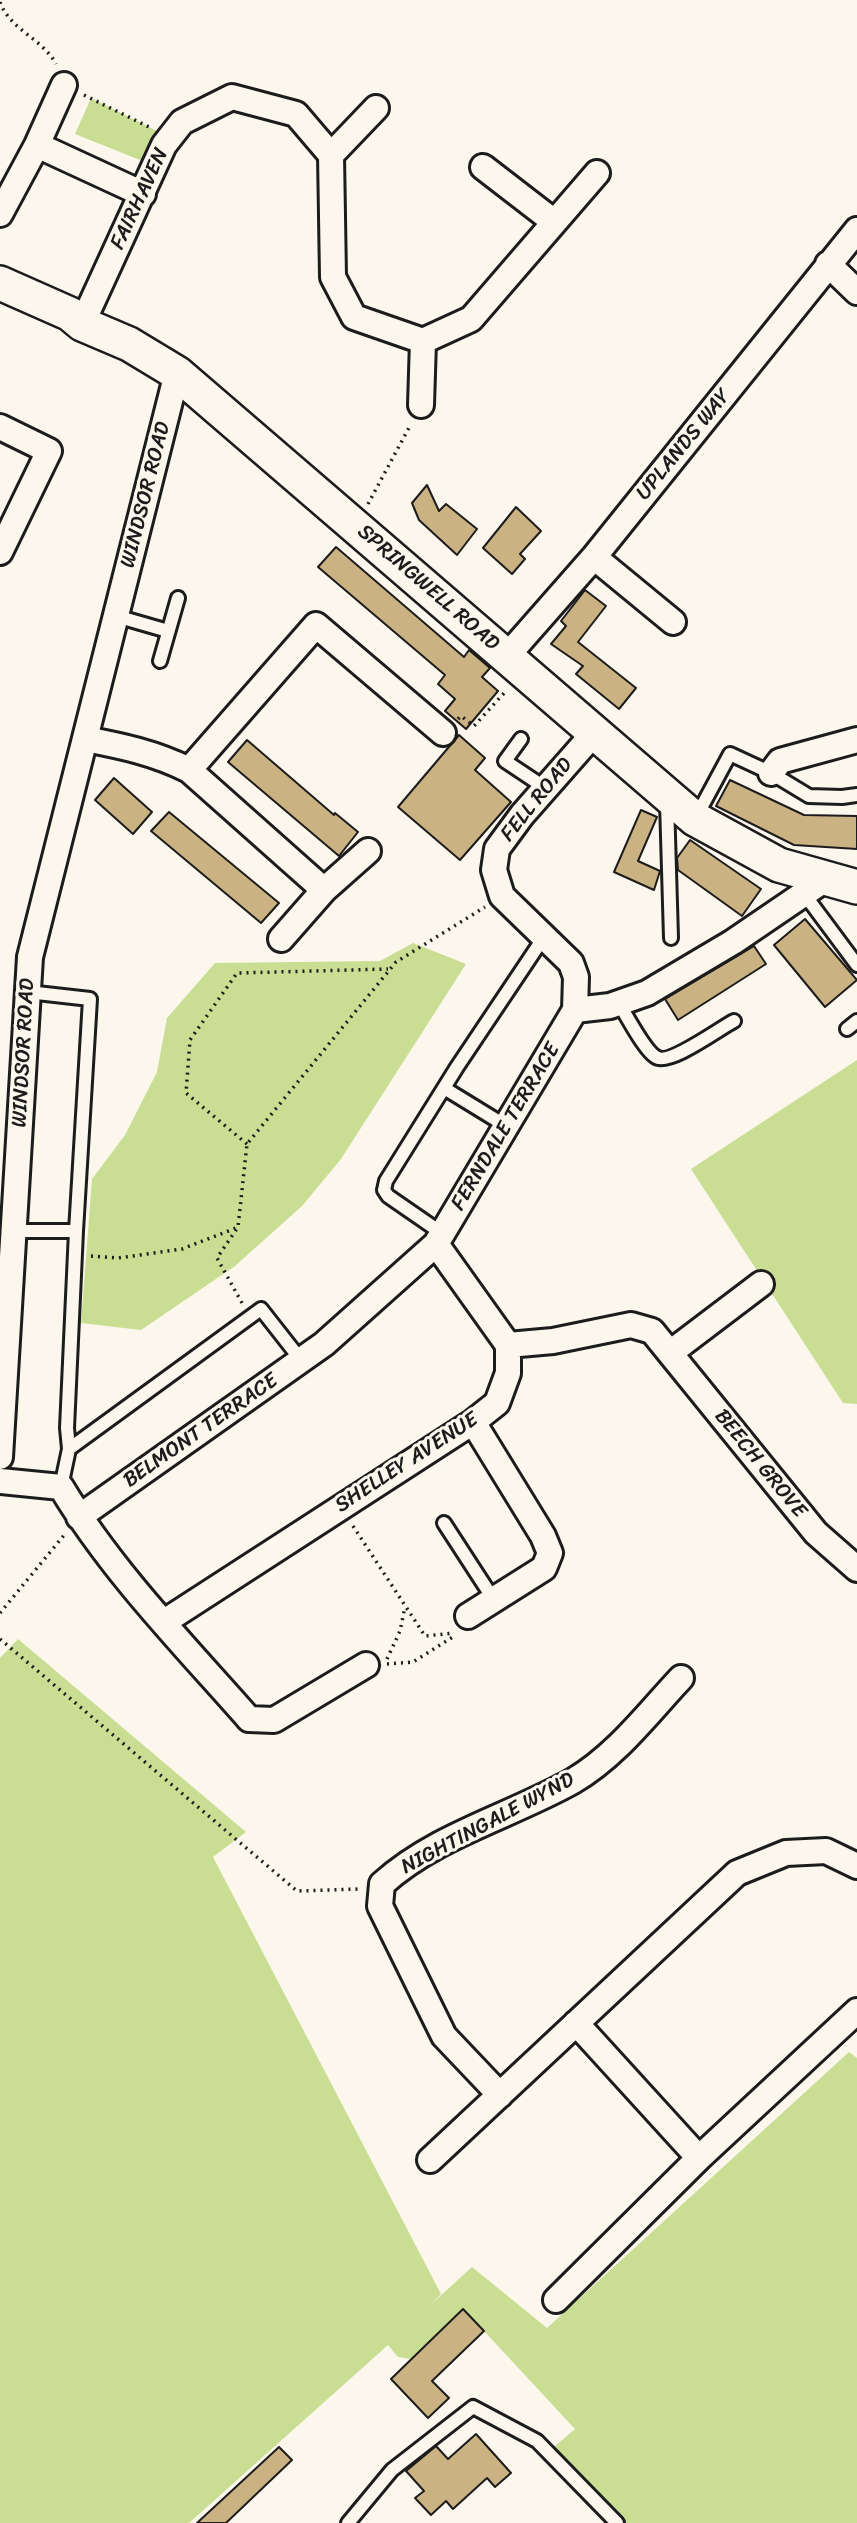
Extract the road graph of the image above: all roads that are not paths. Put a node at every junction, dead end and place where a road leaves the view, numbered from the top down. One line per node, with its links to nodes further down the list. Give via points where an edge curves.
1 (64, 85): 3 (street)
2 (376, 108): 4 (street)
3 (37, 145): 7 (street); 8 (street)
4 (331, 155): 7 (street, FAIRHAVEN, via 296,114 232,97 182,122 164,145); 15 (street, via 333,277 354,317)
5 (483, 167): 9 (street)
6 (597, 173): 9 (street)
7 (143, 194): 14 (street, FAIRHAVEN)
8 (0, 214)
9 (553, 221): 15 (street, via 471,319)
10 (857, 230): 11 (street, UPLANDS WAY)
11 (828, 264): 13 (street); 20 (street, UPLANDS WAY)
12 (0, 283): 14 (main road, SPRINGWELL ROAD, via 70,314)
13 (857, 292)
14 (82, 324): 16 (main road, SPRINGWELL ROAD, via 129,344)
15 (423, 341): 17 (street)
16 (177, 373): 22 (street, WINDSOR ROAD); 26 (main road, SPRINGWELL ROAD)
17 (421, 405)
18 (0, 427): 19 (street, via 49,451)
19 (0, 552)
20 (594, 557): 23 (street); 26 (street, UPLANDS WAY)
21 (178, 598): 24 (lane)
22 (116, 616): 24 (lane); 29 (street, WINDSOR ROAD)
23 (673, 622)
24 (168, 631): 25 (lane)
25 (160, 662)
26 (516, 664): 27 (main road, SPRINGWELL ROAD)
27 (595, 732): 34 (street, FELL ROAD); 35 (main road, SPRINGWELL ROAD)
28 (443, 733): 32 (street, via 316,625)
29 (85, 739): 32 (street, via 139,750); 45 (street, WINDSOR ROAD, via 30,957)
30 (521, 739): 34 (lane, via 505,761)
31 (857, 740): 33 (street, via 780,761)
32 (189, 770): 40 (street)
33 (771, 773): 36 (lane, via 809,796); 37 (lane, via 730,754)
34 (544, 787): 41 (street, FELL ROAD, via 497,849 494,870 502,896)
35 (667, 794): 37 (main road, SPRINGWELL ROAD); 42 (lane)
36 (857, 795)
37 (695, 819): 39 (main road, SPRINGWELL ROAD, via 779,865)
38 (368, 850): 40 (street)
39 (830, 886): 44 (lane); 46 (street, via 647,993)
40 (324, 890): 43 (street)
41 (544, 937): 47 (street, via 571,963 576,977); 49 (lane)
42 (671, 938)
43 (281, 939)
44 (857, 965)
45 (28, 992): 51 (lane, via 90,999); 52 (street, WINDSOR ROAD)
46 (619, 1003): 47 (street); 48 (lane, via 649,1048 662,1059)
47 (575, 1010): 50 (street, FERNDALE TERRACE)
48 (734, 1021)
49 (444, 1088): 50 (lane); 53 (lane, via 384,1190)
50 (506, 1126): 53 (street, FERNDALE TERRACE)
51 (76, 1230): 52 (lane); 60 (lane)
52 (13, 1231): 61 (street, WINDSOR ROAD)
53 (439, 1239): 55 (street, FERNDALE TERRACE); 56 (street)
54 (761, 1284): 57 (street)
55 (324, 1344): 58 (street, BELMONT TERRACE)
56 (508, 1345): 57 (street, BEECH GROVE, via 631,1325 652,1331); 59 (street, SHELLEY AVENUE, via 508,1373 496,1403)
57 (670, 1353): 66 (street, BEECH GROVE, via 816,1533)
58 (301, 1360): 60 (lane, via 261,1309); 64 (street, BELMONT TERRACE)
59 (473, 1422): 67 (street, via 550,1553 544,1569); 69 (street, SHELLEY AVENUE)
60 (69, 1449): 63 (lane)
61 (0, 1457)
62 (0, 1482): 63 (street)
63 (61, 1487): 64 (street)
64 (79, 1517): 69 (street, via 122,1577)
65 (444, 1523): 67 (lane)
66 (857, 1569)
67 (494, 1600): 68 (street)
68 (468, 1616)
69 (164, 1622): 70 (street, via 249,1719 274,1720)
70 (366, 1665)
71 (681, 1678): 75 (street, NIGHTINGALE WYND, via 609,1754 575,1780 426,1852 382,1884 380,1906 443,2036)
72 (857, 1866): 74 (street, via 826,1851 786,1853 737,1873)
73 (857, 2011): 76 (street)
74 (576, 2023): 75 (street); 76 (street)
75 (500, 2095): 77 (street)
76 (699, 2158): 78 (street)
77 (430, 2160)
78 (555, 2300)
79 (348, 2523): 80 (lane, via 392,2470 473,2407 537,2441)
80 (617, 2523)

